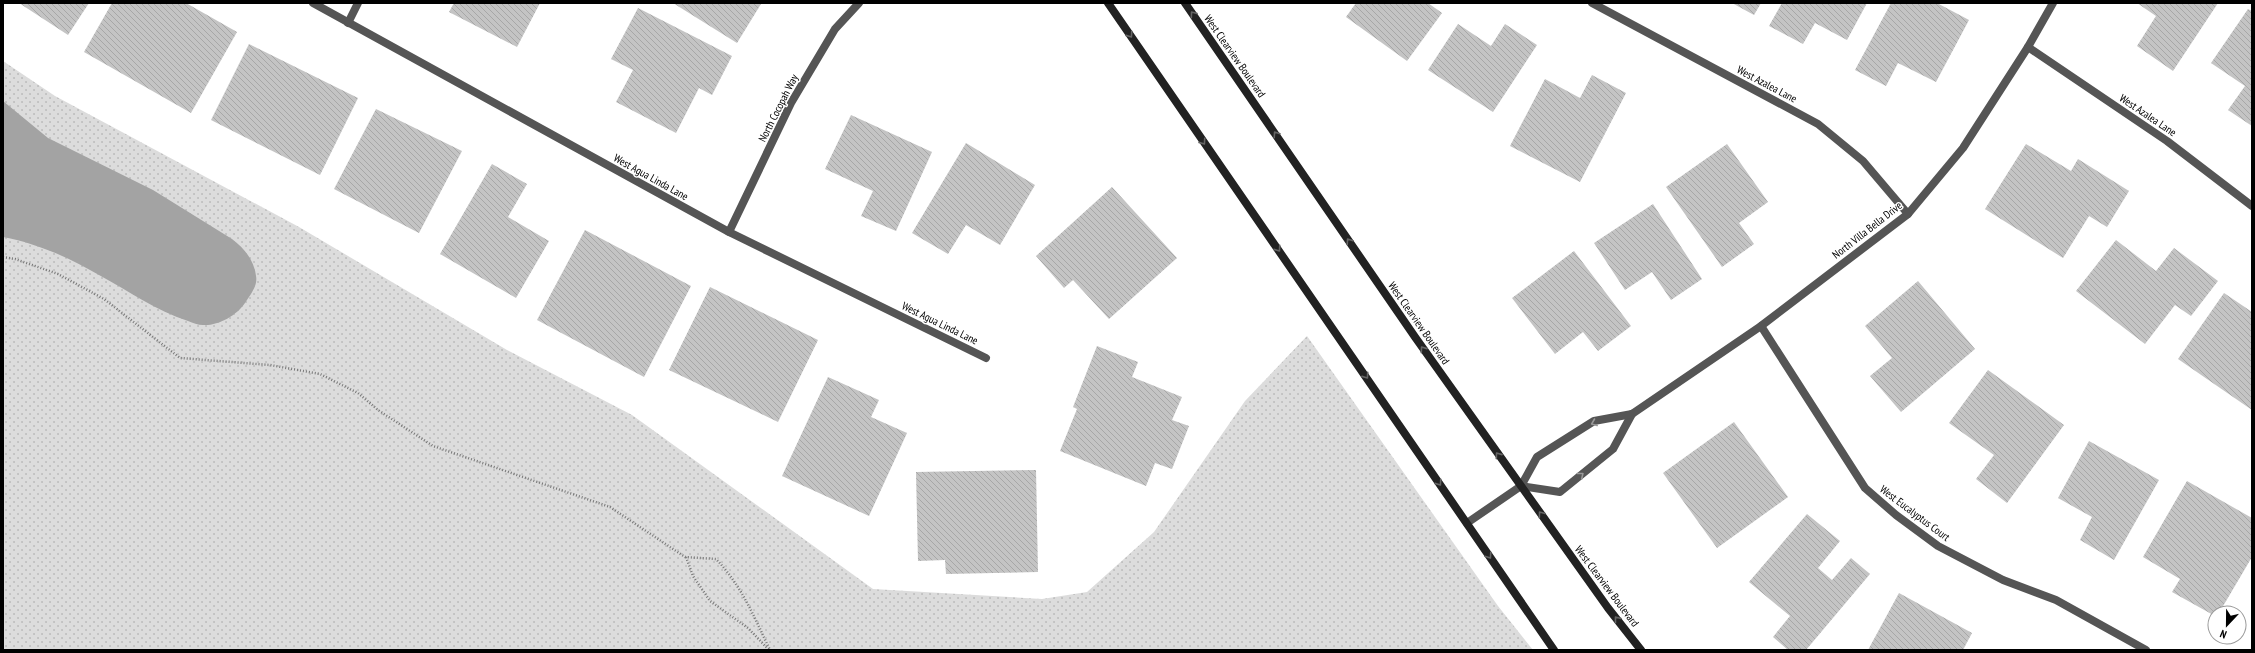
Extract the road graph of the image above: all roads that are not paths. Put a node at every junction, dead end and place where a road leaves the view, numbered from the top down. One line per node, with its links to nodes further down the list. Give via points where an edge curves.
1 (313, 3): 8 (street, West Agua Linda Lane)
2 (358, 3): 8 (street)
3 (859, 3): 12 (street, North Cocopah Way, via 835,29 791,103)
4 (1108, 3): 17 (street, one-way to 17)
5 (1185, 3): 16 (street, West Clearview Boulevard, one-way to 5, via 1414,337)
6 (1592, 3): 11 (street, West Azalea Lane, via 1818,124 1863,161)
7 (2053, 3): 9 (street, North Villa Bella Drive)
8 (348, 23): 12 (street, West Agua Linda Lane)
9 (2028, 48): 10 (street, West Azalea Lane, via 2167,142); 11 (street, North Villa Bella Drive, via 1963,148)
10 (2252, 206)
11 (1908, 214): 13 (street, North Villa Bella Drive)
12 (729, 232): 14 (street, West Agua Linda Lane)
13 (1761, 326): 15 (street, North Villa Bella Drive); 20 (street, West Eucalyptus Court, via 1865,488 1896,515 1938,546 2003,580 2056,600)
14 (986, 358)
15 (1632, 414): 16 (street, North Villa Bella Drive, one-way to 16, via 1594,421 1537,457); 16 (street, North Villa Bella Drive, one-way to 15, via 1560,492 1613,449)
16 (1521, 486): 17 (street, North Villa Bella Drive); 19 (street, West Clearview Boulevard, one-way to 16)
17 (1467, 523): 18 (street, one-way to 18)
18 (1554, 650)
19 (1641, 650)
20 (2146, 650)

